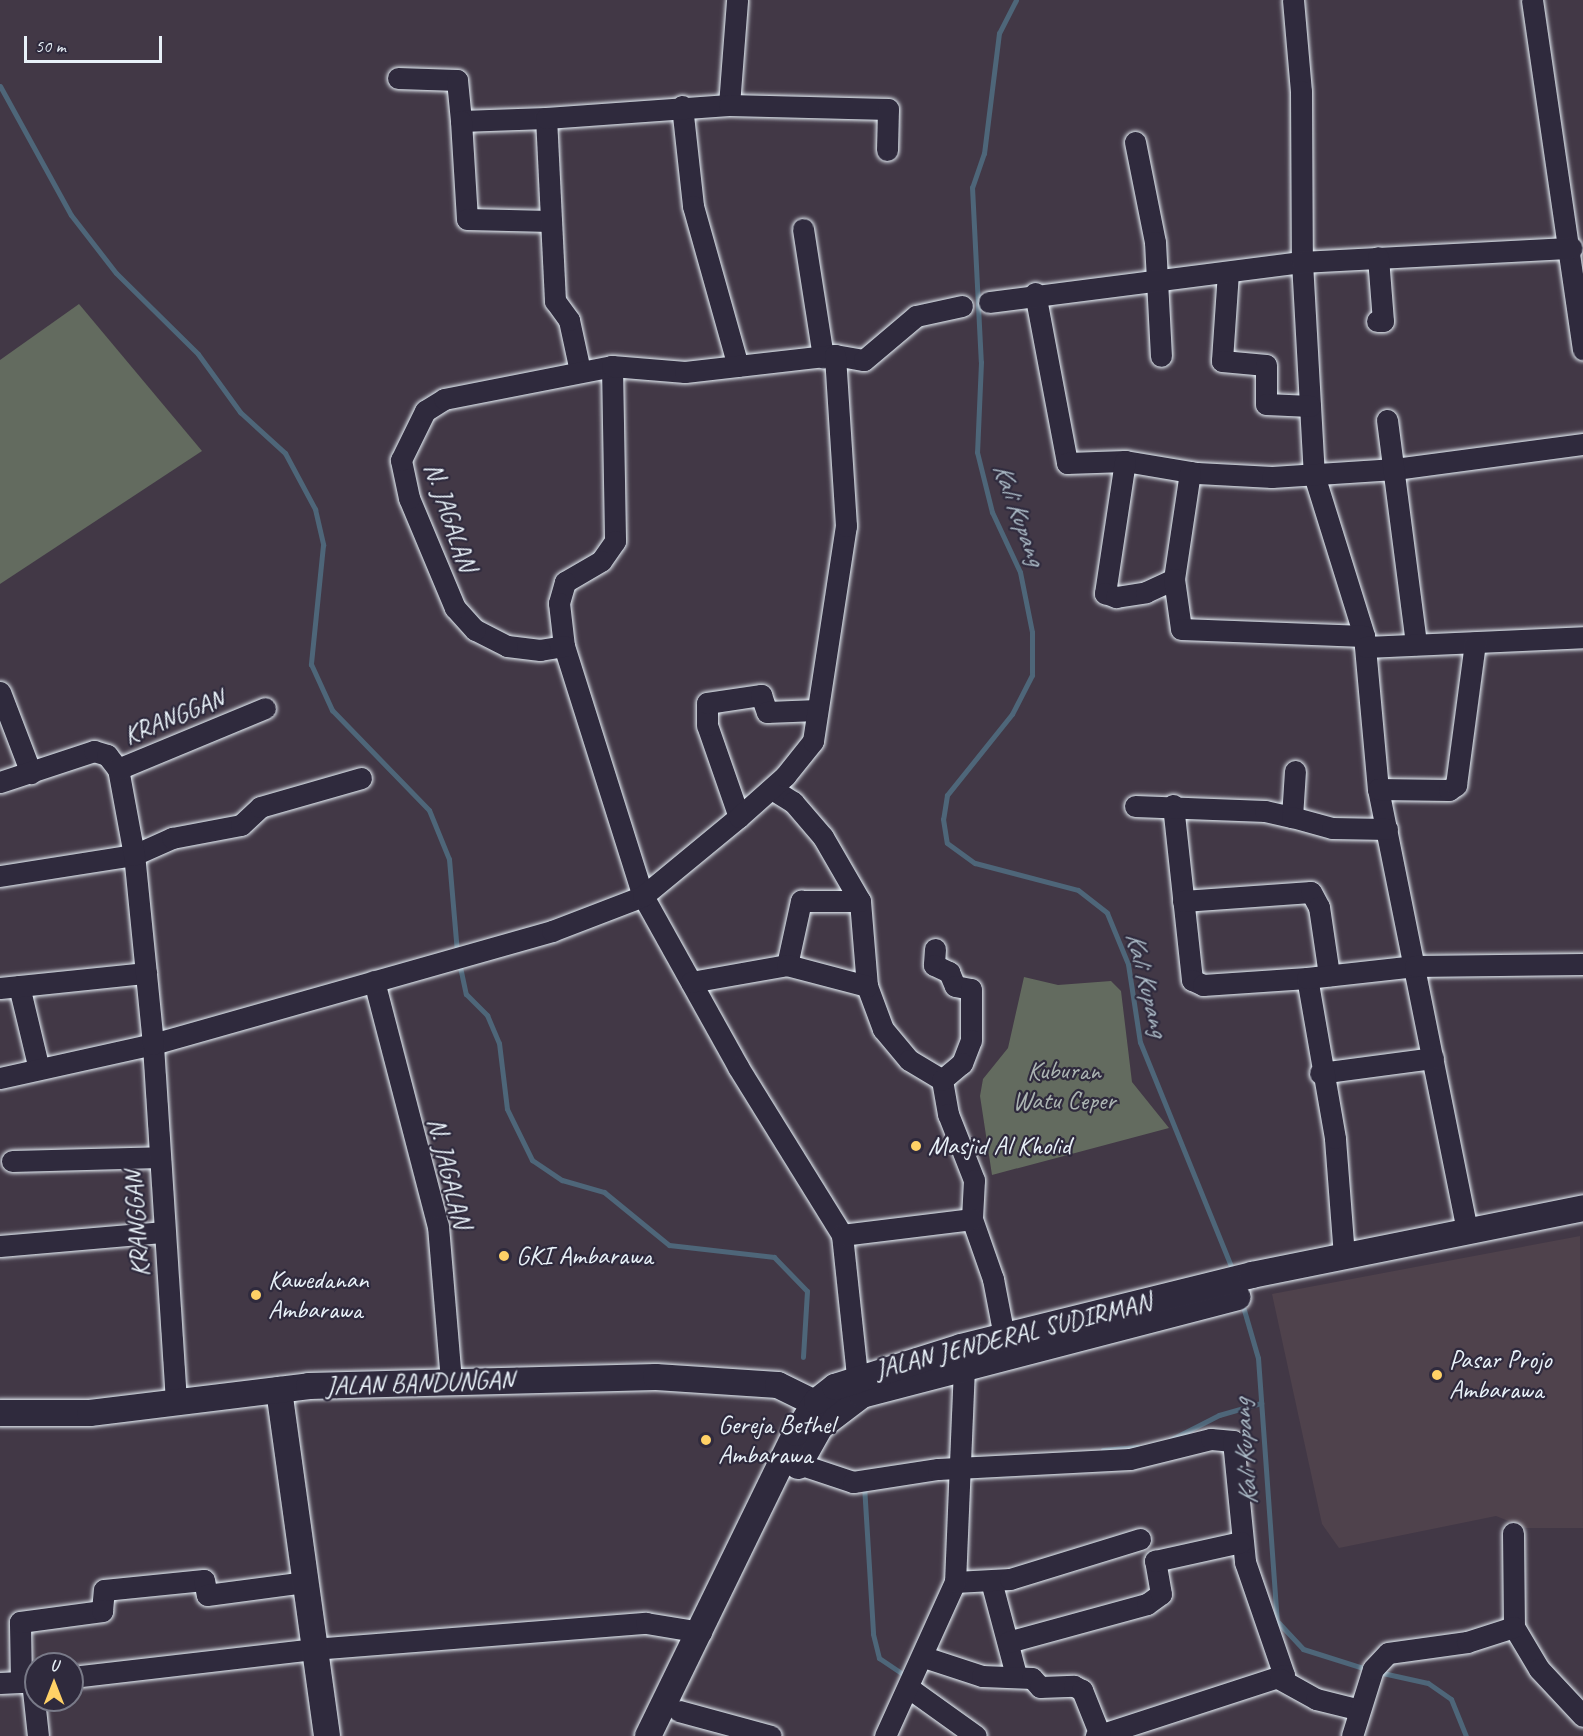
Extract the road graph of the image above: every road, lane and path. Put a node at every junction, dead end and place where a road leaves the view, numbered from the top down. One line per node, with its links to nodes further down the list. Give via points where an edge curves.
1 (737, 0): 5 (street)
2 (1293, 0): 15 (street, via 1301,91)
3 (1532, 0): 13 (street)
4 (398, 78): 8 (street, via 457,80)
5 (729, 105): 6 (street); 10 (street, via 888,110)
6 (682, 106): 7 (street); 26 (street, via 693,206)
7 (546, 118): 8 (street); 11 (street)
8 (461, 121): 11 (street, via 467,219)
9 (1135, 142): 17 (street)
10 (887, 150)
11 (550, 221): 27 (street, via 555,301 569,320)
12 (803, 229): 23 (street)
13 (1575, 238): 14 (street); 22 (street)
14 (1378, 257): 15 (street); 21 (street, via 1383,321)
15 (1302, 262): 16 (street); 28 (street)
16 (1228, 272): 17 (street); 28 (street, via 1222,361 1266,365 1266,404)
17 (1160, 282): 18 (street); 24 (street)
18 (1035, 293): 19 (street); 31 (street, via 1065,460)
19 (989, 302)
20 (962, 306): 23 (street, N. JAGALAN, via 916,316 864,360)
21 (1377, 321)
22 (1583, 349)
23 (829, 356): 26 (street, N. JAGALAN); 43 (street, via 846,526)
24 (1161, 356)
25 (612, 366): 26 (street, N. JAGALAN, via 685,372); 27 (street, N. JAGALAN); 40 (street, via 615,541 601,561 565,582 559,603)
26 (738, 366)
27 (580, 371): 40 (street, N. JAGALAN, via 444,399 425,411 401,460 409,498 455,608 475,630 507,646 540,650)
28 (1310, 405): 34 (street)
29 (1387, 420): 32 (street)
30 (1583, 444): 32 (street)
31 (1125, 461): 33 (street); 35 (street, via 1105,593 1116,597 1146,592)
32 (1395, 469): 34 (street); 39 (street, via 1405,593)
33 (1190, 472): 34 (street, via 1248,478); 35 (street)
34 (1314, 475): 37 (street)
35 (1174, 579): 37 (street, via 1181,629)
36 (1583, 637): 38 (street)
37 (1365, 641): 39 (street); 50 (street, via 1367,713)
38 (1475, 642): 39 (street); 50 (street, via 1456,785 1449,790)
39 (1416, 644)
40 (564, 646): 58 (street)
41 (0, 692): 46 (street)
42 (265, 708): 44 (street, KRANGGAN)
43 (817, 710): 49 (street, via 806,755); 53 (street, via 767,712 760,695 707,703 707,725)
44 (118, 769): 46 (street, via 107,755 94,751); 56 (street, KRANGGAN)
45 (1295, 771): 54 (street)
46 (30, 773): 48 (street)
47 (361, 778): 56 (street, via 260,807 241,825 172,838)
48 (0, 782)
49 (772, 789): 53 (street); 59 (street, via 793,802 823,837)
50 (1378, 789): 55 (street)
51 (1173, 805): 52 (street); 54 (street); 60 (street)
52 (1135, 806)
53 (740, 817): 58 (street)
54 (1292, 817): 55 (street, via 1332,828)
55 (1387, 829): 64 (street)
56 (134, 855): 57 (street); 65 (street, KRANGGAN)
57 (0, 876)
58 (644, 896): 68 (street, via 552,931); 69 (street)
59 (860, 901): 62 (street, via 801,901); 70 (street)
60 (1183, 901): 66 (street, via 1311,892 1319,907); 67 (street, via 1192,980 1198,984)
61 (934, 949): 77 (street, via 934,965 949,972 952,984 971,989 971,1040 962,1063)
62 (788, 964): 69 (street); 70 (street)
63 (1583, 964): 64 (street)
64 (1415, 966): 66 (street); 73 (street)
65 (146, 972): 71 (street); 72 (street, KRANGGAN)
66 (1329, 975): 67 (street)
67 (1307, 978): 75 (street)
68 (374, 981): 72 (street); 93 (street, N. JAGALAN, via 438,1226)
69 (691, 982): 85 (street)
70 (867, 986): 77 (street, via 888,1036 909,1060)
71 (9, 987): 74 (street)
72 (153, 1044): 74 (street); 78 (street, KRANGGAN)
73 (1433, 1058): 75 (street); 83 (street)
74 (39, 1069): 76 (street)
75 (1320, 1073): 87 (street, via 1335,1138)
76 (0, 1078)
77 (942, 1080): 81 (street, via 948,1114 974,1180)
78 (160, 1157): 79 (street); 84 (street, KRANGGAN)
79 (12, 1161)
80 (1583, 1208): 83 (main road, JALAN JENDERAL SUDIRMAN)
81 (972, 1219): 85 (street); 90 (street, via 993,1279)
82 (1583, 1223): 88 (main road, JALAN JENDERAL SUDIRMAN)
83 (1467, 1229): 87 (main road, JALAN JENDERAL SUDIRMAN)
84 (164, 1232): 86 (street); 95 (street, KRANGGAN)
85 (842, 1235): 92 (street)
86 (0, 1246)
87 (1344, 1256): 88 (main road, JALAN JENDERAL SUDIRMAN)
88 (1256, 1283): 89 (main road, JALAN JENDERAL SUDIRMAN)
89 (1206, 1296): 90 (main road, JALAN JENDERAL SUDIRMAN); 91 (main road, JALAN JENDERAL SUDIRMAN)
90 (1004, 1336): 92 (main road, JALAN JENDERAL SUDIRMAN)
91 (964, 1365): 96 (main road, JALAN JENDERAL SUDIRMAN); 99 (street)
92 (856, 1376): 96 (main road, JALAN JENDERAL SUDIRMAN)
93 (451, 1380): 94 (main road, JALAN BANDUNGAN); 96 (main road, JALAN BANDUNGAN, via 778,1385)
94 (279, 1390): 95 (main road, JALAN BANDUNGAN); 104 (main road)
95 (176, 1401): 97 (main road, JALAN BANDUNGAN, via 90,1413)
96 (826, 1407): 98 (main road, JALAN JENDERAL SUDIRMAN); 107 (main road, JALAN JENDERAL SUDIRMAN, via 784,1456)
97 (0, 1413)
98 (799, 1464): 99 (street, via 853,1482); 119 (main road, JALAN JENDERAL SUDIRMAN)
99 (959, 1468): 102 (street, via 1121,1460 1226,1438 1237,1451); 105 (street)
100 (1513, 1533): 106 (street)
101 (1140, 1539): 103 (street)
102 (1241, 1542): 108 (street, via 1155,1561 1161,1594 1147,1604); 114 (street, via 1283,1669)
103 (991, 1581): 105 (street); 108 (street)
104 (304, 1582): 109 (main road); 110 (street, via 207,1595 204,1580 104,1590 102,1611 20,1622)
105 (955, 1582): 111 (street)
106 (1514, 1627): 118 (street, via 1467,1642 1388,1653); 121 (street, via 1539,1669)
107 (701, 1632): 109 (street, via 646,1623); 126 (main road, JALAN JENDERAL SUDIRMAN)
108 (1008, 1642): 112 (street)
109 (313, 1649): 113 (street); 125 (main road)
110 (25, 1652)
111 (924, 1657): 112 (street, via 982,1676); 117 (street)
112 (1016, 1675): 123 (street, via 1040,1687 1082,1689)
113 (84, 1676)
114 (1280, 1679): 118 (street, via 1316,1699); 122 (street)
115 (24, 1681): 116 (street)
116 (0, 1683)
117 (909, 1688): 129 (street); 130 (street)
118 (1356, 1709): 131 (street)
119 (679, 1711): 127 (main road, JALAN JENDERAL SUDIRMAN); 128 (street)
120 (35, 1712): 124 (street)
121 (1583, 1716)
122 (1140, 1728): 123 (street)
123 (1098, 1735)
124 (38, 1736)
125 (327, 1736)
126 (648, 1736)
127 (667, 1736)
128 (771, 1736)
129 (885, 1736)
130 (976, 1736)
131 (1352, 1736)

